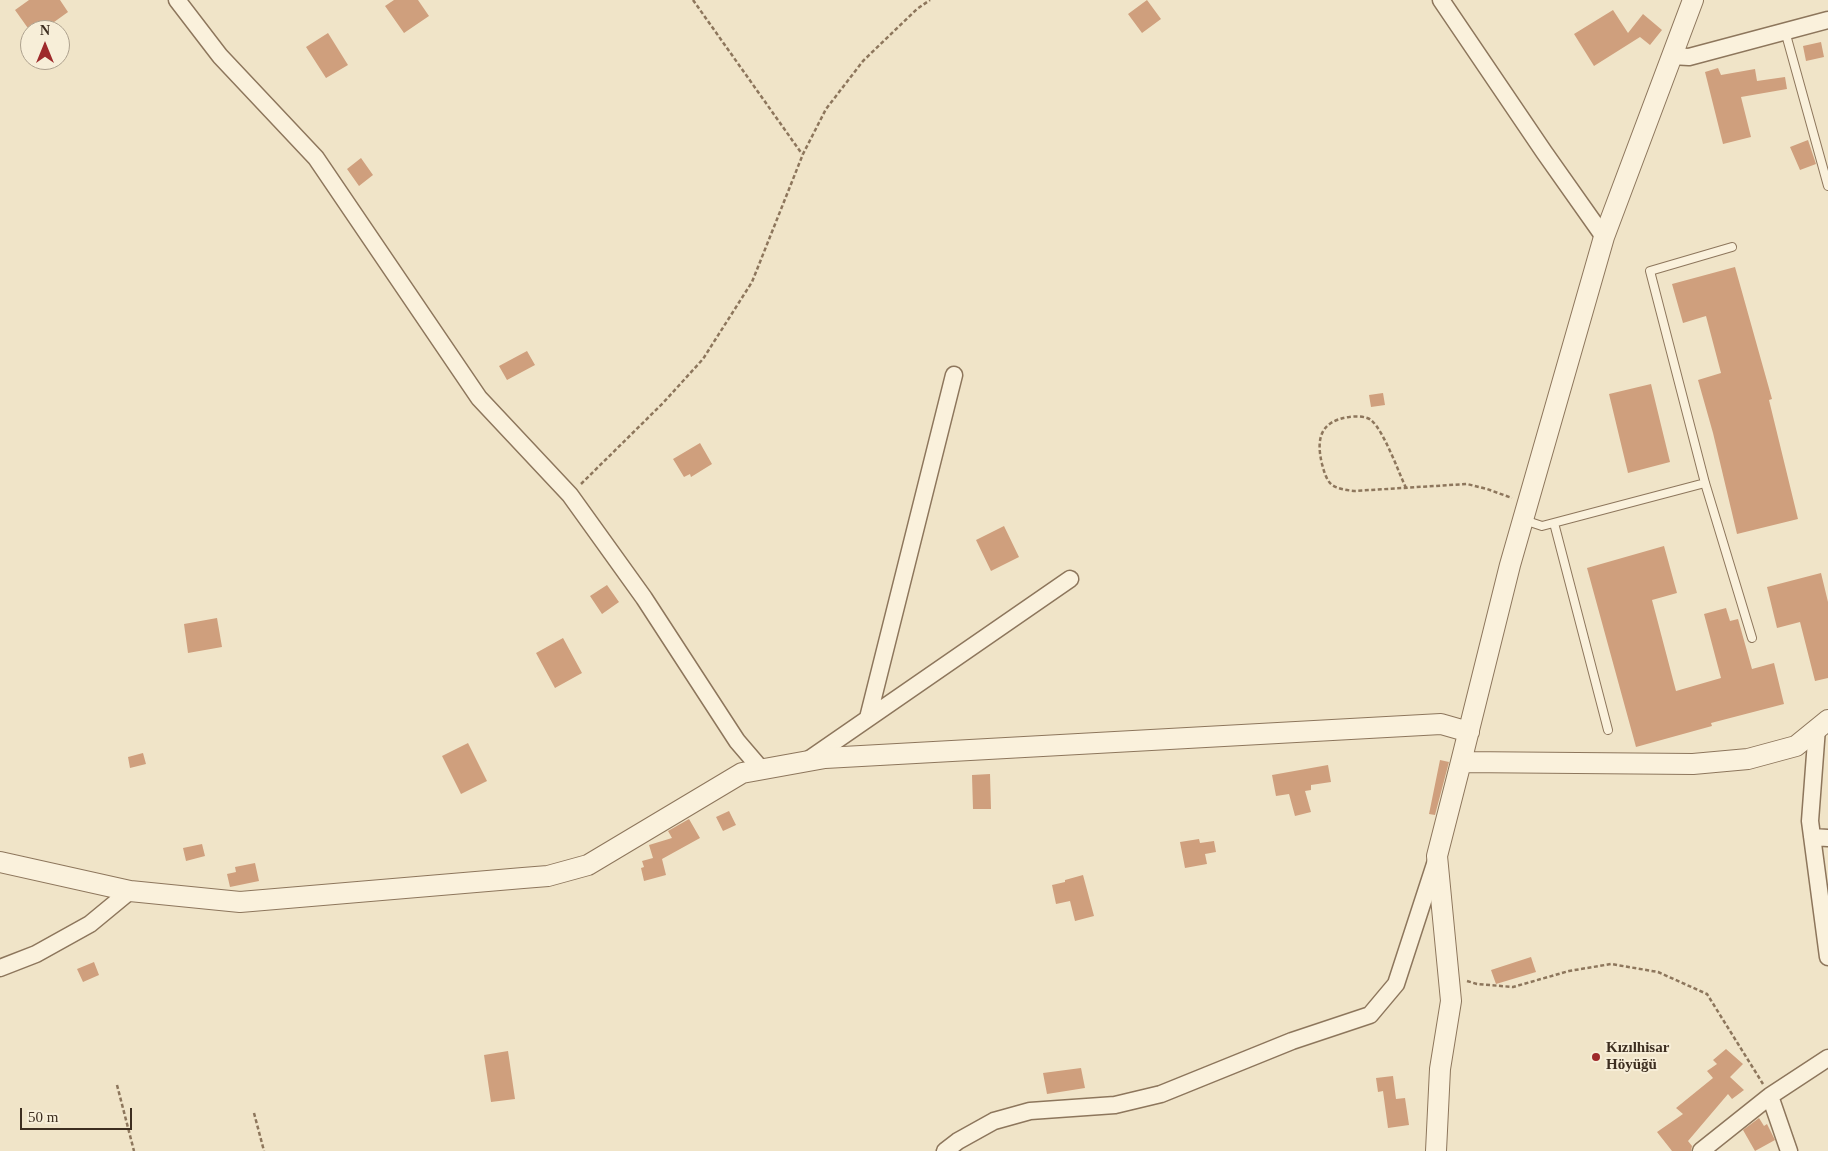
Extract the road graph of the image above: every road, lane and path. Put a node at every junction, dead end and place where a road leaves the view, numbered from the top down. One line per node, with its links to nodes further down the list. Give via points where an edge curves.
1 (178, 0): 16 (street, via 220,56 316,158 480,398)
2 (693, 0): 9 (path)
3 (930, 0): 9 (path, via 864,61 826,109)
4 (1441, 0): 11 (street)
5 (1694, 0): 8 (street)
6 (1828, 20): 7 (street)
7 (1785, 31): 8 (street, via 1689,57); 10 (lane)
8 (1671, 56): 11 (street)
9 (803, 154): 16 (path, via 752,282 703,359)
10 (1828, 186)
11 (1604, 237): 17 (street)
12 (1732, 247): 14 (lane, via 1650,271)
13 (954, 375): 21 (street)
14 (1705, 483): 18 (lane); 20 (lane)
15 (1406, 488): 15 (path, via 1354,490 1332,484 1326,477 1320,454 1319,438 1325,427 1337,418 1370,419 1379,429); 17 (path, via 1467,484 1487,488)
16 (570, 495): 27 (street, via 644,598 737,741)
17 (1526, 512): 18 (lane, via 1542,526); 24 (street)
18 (1554, 523): 23 (lane)
19 (1070, 579): 21 (street)
20 (1752, 638)
21 (868, 718): 25 (street)
22 (1823, 724): 26 (street, via 1796,746 1748,759 1693,764); 28 (street, via 1810,821)
23 (1608, 730)
24 (1469, 732): 25 (street, via 1441,724); 26 (street)
25 (806, 761): 27 (street)
26 (1461, 762): 29 (street)
27 (761, 769): 31 (street, via 742,772 588,865 548,876 240,902)
28 (1820, 838): 32 (street)
29 (1437, 856): 34 (street); 41 (street, via 1396,984 1370,1015 1292,1041 1162,1094 1115,1105 1030,1111 994,1122)
30 (0, 862): 31 (street)
31 (130, 891): 33 (street, via 90,924 36,954)
32 (1828, 957)
33 (0, 968)
34 (1448, 974): 37 (path, via 1477,984 1512,987 1569,971 1611,964 1658,972 1707,994); 42 (street, via 1451,1001 1440,1069)
35 (1828, 1058): 37 (street)
36 (117, 1085): 39 (path)
37 (1770, 1096): 43 (street); 44 (street)
38 (254, 1113): 40 (path)
39 (134, 1151)
40 (264, 1151)
41 (944, 1151)
42 (1436, 1151)
43 (1701, 1151)
44 (1789, 1151)

